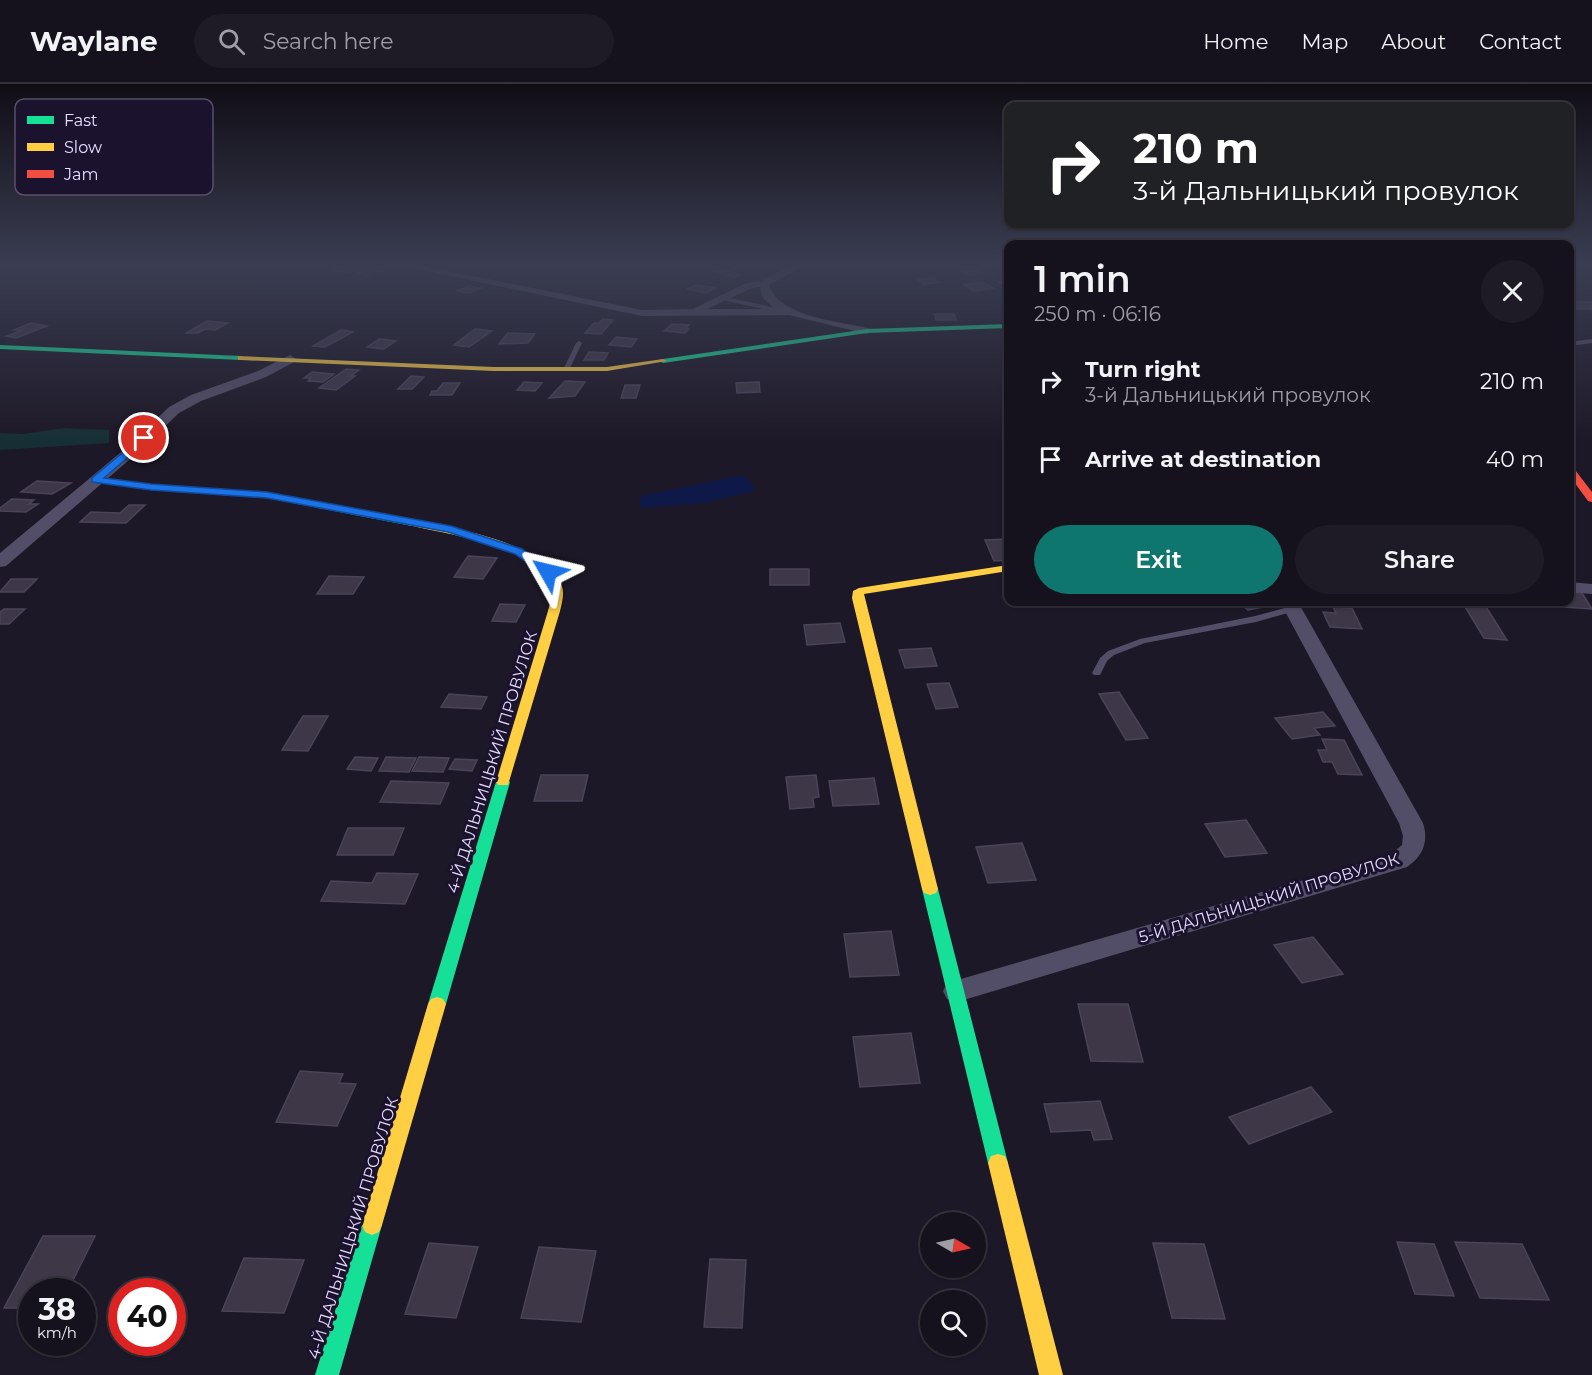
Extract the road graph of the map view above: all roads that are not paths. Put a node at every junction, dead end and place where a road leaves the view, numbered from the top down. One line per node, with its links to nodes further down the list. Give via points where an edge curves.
1 (831, 322): 3 (street)
2 (1004, 326): 3 (main road)
3 (867, 331): 9 (main road, via 650,364)
4 (1592, 341): 6 (lane)
5 (579, 343): 9 (lane)
6 (1574, 343)
7 (0, 346): 8 (main road)
8 (290, 359): 9 (main road); 11 (street, via 183,404)
9 (566, 370)
10 (1574, 475): 12 (main road)
11 (96, 480): 13 (street); 21 (main road, 4-Й ДАЛЬНИЦЬКИЙ ПРОВУЛОК, via 267,495 451,530 518,551 548,572 556,584 555,611)
12 (1592, 499)
13 (0, 562)
14 (1004, 569): 20 (main road, via 868,588 859,591 858,598)
15 (1574, 587): 16 (street)
16 (1592, 589)
17 (1288, 606): 19 (lane, via 1256,619 1143,641 1112,653)
18 (1291, 606): 20 (street, 5-Й ДАЛЬНИЦЬКИЙ ПРОВУЛОК, via 1411,824 1416,835 1415,847 1409,855)
19 (1097, 673)
20 (957, 991): 22 (main road)
21 (327, 1375)
22 (1051, 1375)

